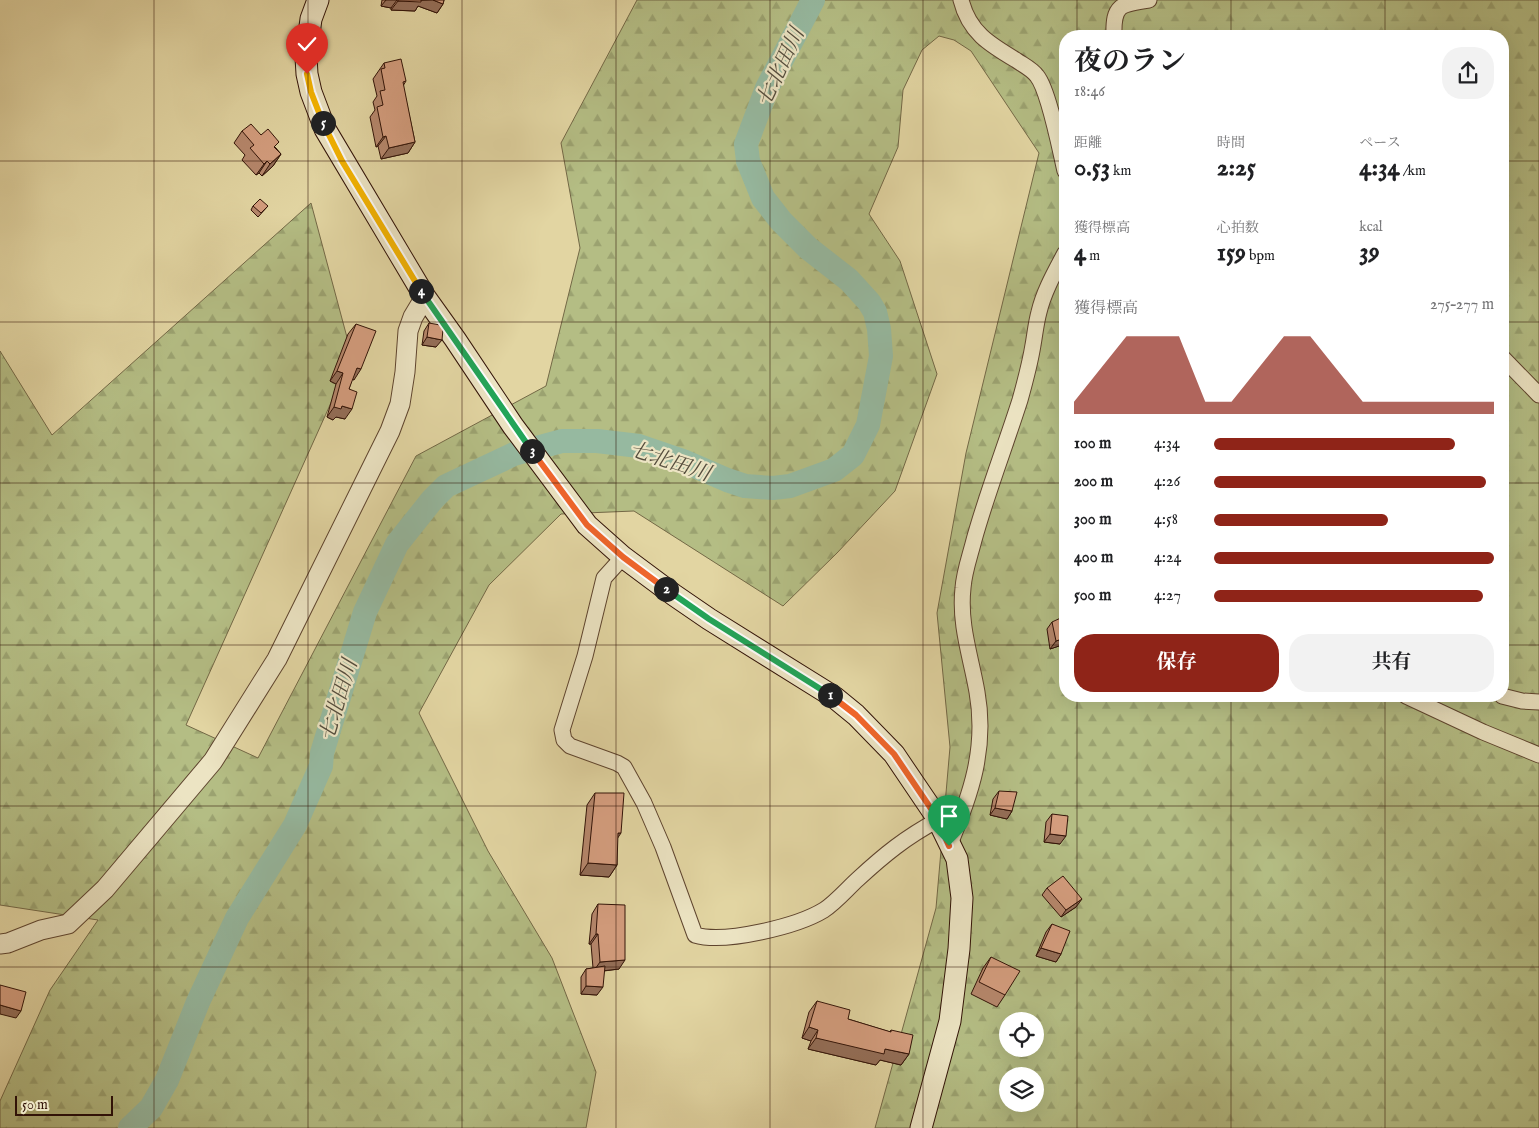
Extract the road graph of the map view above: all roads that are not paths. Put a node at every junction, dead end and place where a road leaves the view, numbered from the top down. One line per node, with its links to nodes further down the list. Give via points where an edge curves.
1 (318, 0): 7 (main road, via 308,38 307,74 311,92 325,130)
2 (961, 0): 5 (street, via 976,31 1037,76 1047,99)
3 (1149, 0): 4 (street, via 1127,3 1117,9)
4 (1114, 30)
5 (1059, 147)
6 (1058, 281): 16 (street, via 1039,311 1020,401 985,501 966,568 962,624 977,692 981,737 971,788)
7 (425, 298): 10 (main road, via 513,426 587,525); 17 (street, via 408,331 400,404 390,431 277,659 232,733 105,889 68,924)
8 (1509, 364): 9 (street)
9 (1539, 395)
10 (623, 557): 15 (main road, via 709,619 826,692 856,715 894,754); 15 (street, via 604,578 562,730 564,740 570,746 624,767 663,847 695,934 705,938 724,938 774,929 824,910 892,848)
11 (1509, 698): 13 (street)
12 (1419, 702): 14 (street)
13 (1539, 702)
14 (1539, 755)
15 (938, 820): 16 (main road)
16 (949, 846): 18 (main road, via 956,859 962,898 959,950 950,1021)
17 (0, 944)
18 (921, 1128)

